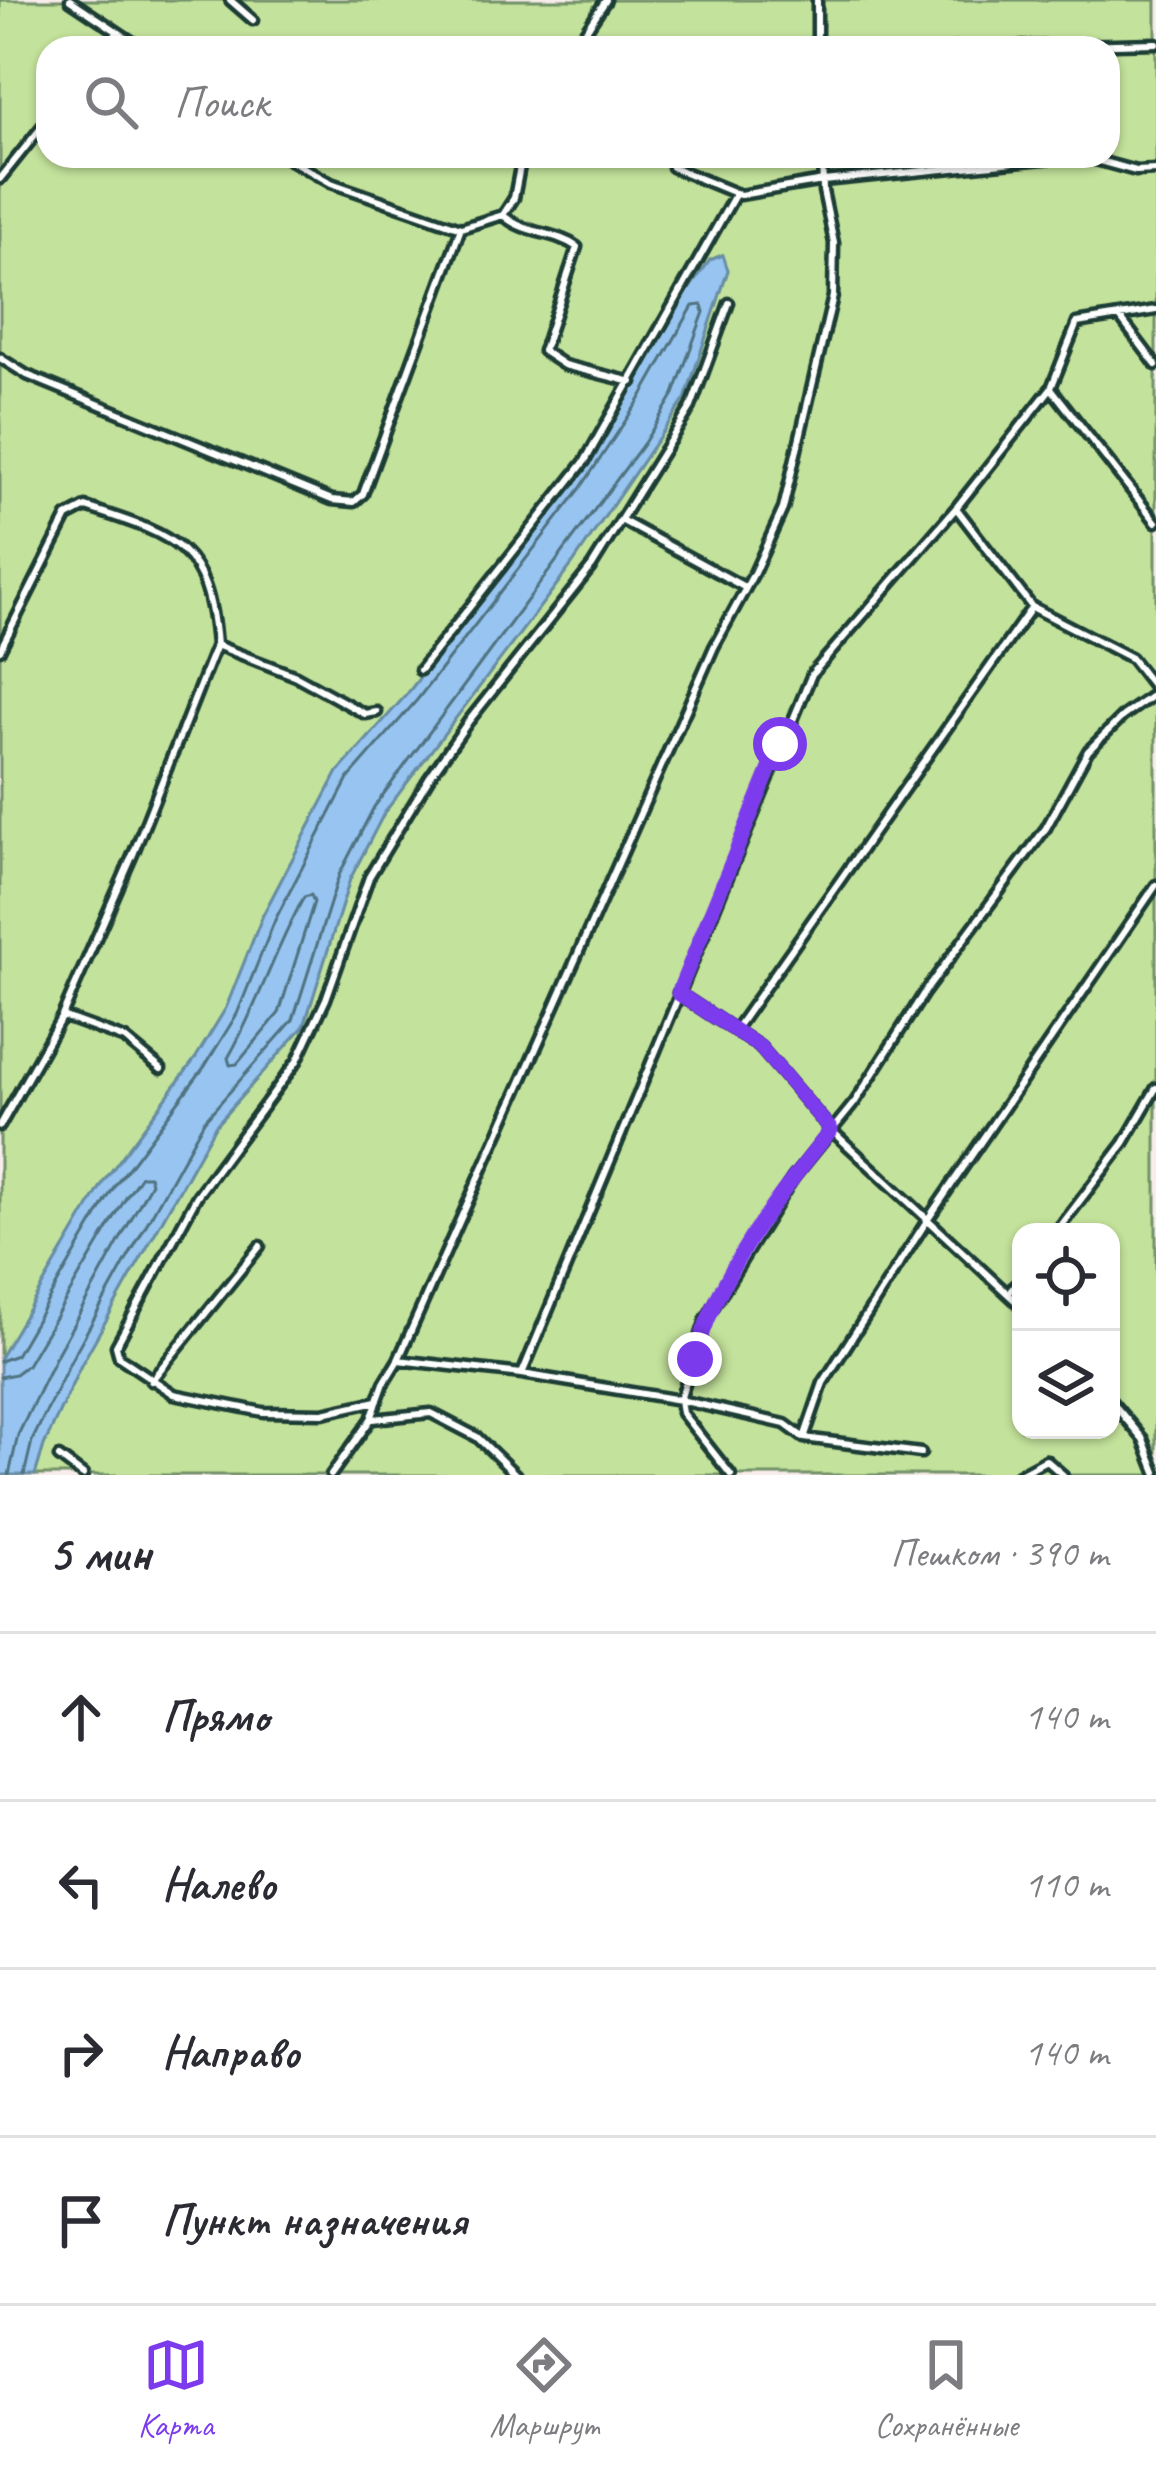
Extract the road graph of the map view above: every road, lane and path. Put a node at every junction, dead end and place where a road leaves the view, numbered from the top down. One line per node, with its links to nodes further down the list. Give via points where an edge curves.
1 (70, 0): 6 (lane)
2 (230, 0): 5 (lane)
3 (606, 0): 9 (lane)
4 (817, 0): 10 (lane)
5 (253, 20)
6 (118, 32): 7 (lane); 8 (lane)
7 (115, 36)
8 (124, 36)
9 (582, 36)
10 (817, 36)
11 (1156, 43): 12 (lane)
12 (1120, 44)
13 (36, 134): 21 (lane)
14 (1120, 167): 20 (lane)
15 (304, 168): 25 (lane)
16 (520, 168): 24 (lane)
17 (674, 168): 23 (lane)
18 (822, 168): 22 (lane)
19 (956, 168): 22 (lane)
20 (1156, 170)
21 (0, 179)
22 (823, 181): 23 (lane); 36 (lane, via 834,243 832,296 783,508)
23 (736, 193): 31 (lane)
24 (503, 215): 25 (lane); 31 (lane, via 577,247 543,351 564,365)
25 (461, 228): 29 (lane, via 354,502 332,500)
26 (729, 303): 34 (lane, via 691,407)
27 (1156, 310): 28 (lane)
28 (1119, 316): 30 (lane); 32 (lane, via 1077,322)
29 (0, 358)
30 (1156, 365)
31 (632, 382): 40 (lane, via 585,460)
32 (1052, 388): 33 (lane); 35 (lane)
33 (956, 508): 37 (lane); 44 (lane, via 812,674)
34 (621, 520): 36 (lane); 59 (lane, via 468,722 369,877 297,1061 196,1196 116,1346)
35 (1156, 522)
36 (746, 589): 57 (lane)
37 (1032, 607): 41 (lane, via 1131,658); 46 (lane)
38 (216, 645): 39 (lane, via 200,564 162,535 86,507 67,517); 42 (lane, via 364,714); 45 (lane)
39 (0, 650)
40 (420, 670)
41 (1156, 691): 50 (lane, via 1088,751 1046,828)
42 (376, 712)
43 (1156, 884): 51 (lane)
44 (678, 993): 46 (lane); 58 (lane)
45 (62, 1016): 47 (lane, via 124,1039); 49 (lane)
46 (735, 1030): 50 (lane, via 760,1047)
47 (160, 1069)
48 (1156, 1088): 52 (lane)
49 (0, 1126)
50 (831, 1130): 51 (lane); 60 (lane, via 714,1304)
51 (928, 1219): 55 (lane); 64 (lane, via 823,1383)
52 (1063, 1223)
53 (260, 1246): 59 (lane)
54 (1012, 1289): 55 (lane)
55 (1008, 1294): 56 (lane)
56 (1012, 1298)
57 (398, 1360): 58 (lane); 61 (lane)
58 (522, 1374): 60 (lane)
59 (151, 1381): 61 (lane, via 174,1394 263,1412 323,1413)
60 (680, 1400): 64 (lane, via 785,1424); 72 (lane, via 688,1424)
61 (377, 1401): 63 (lane)
62 (1120, 1412): 67 (lane)
63 (371, 1420): 70 (lane); 71 (lane, via 430,1413 477,1437)
64 (805, 1438): 65 (lane)
65 (921, 1453)
66 (59, 1457): 69 (lane)
67 (1152, 1458): 68 (lane)
68 (1156, 1472)
69 (83, 1475)
70 (331, 1475)
71 (516, 1475)
72 (731, 1475)
73 (1018, 1475): 74 (lane, via 1046,1460)
74 (1063, 1475)

